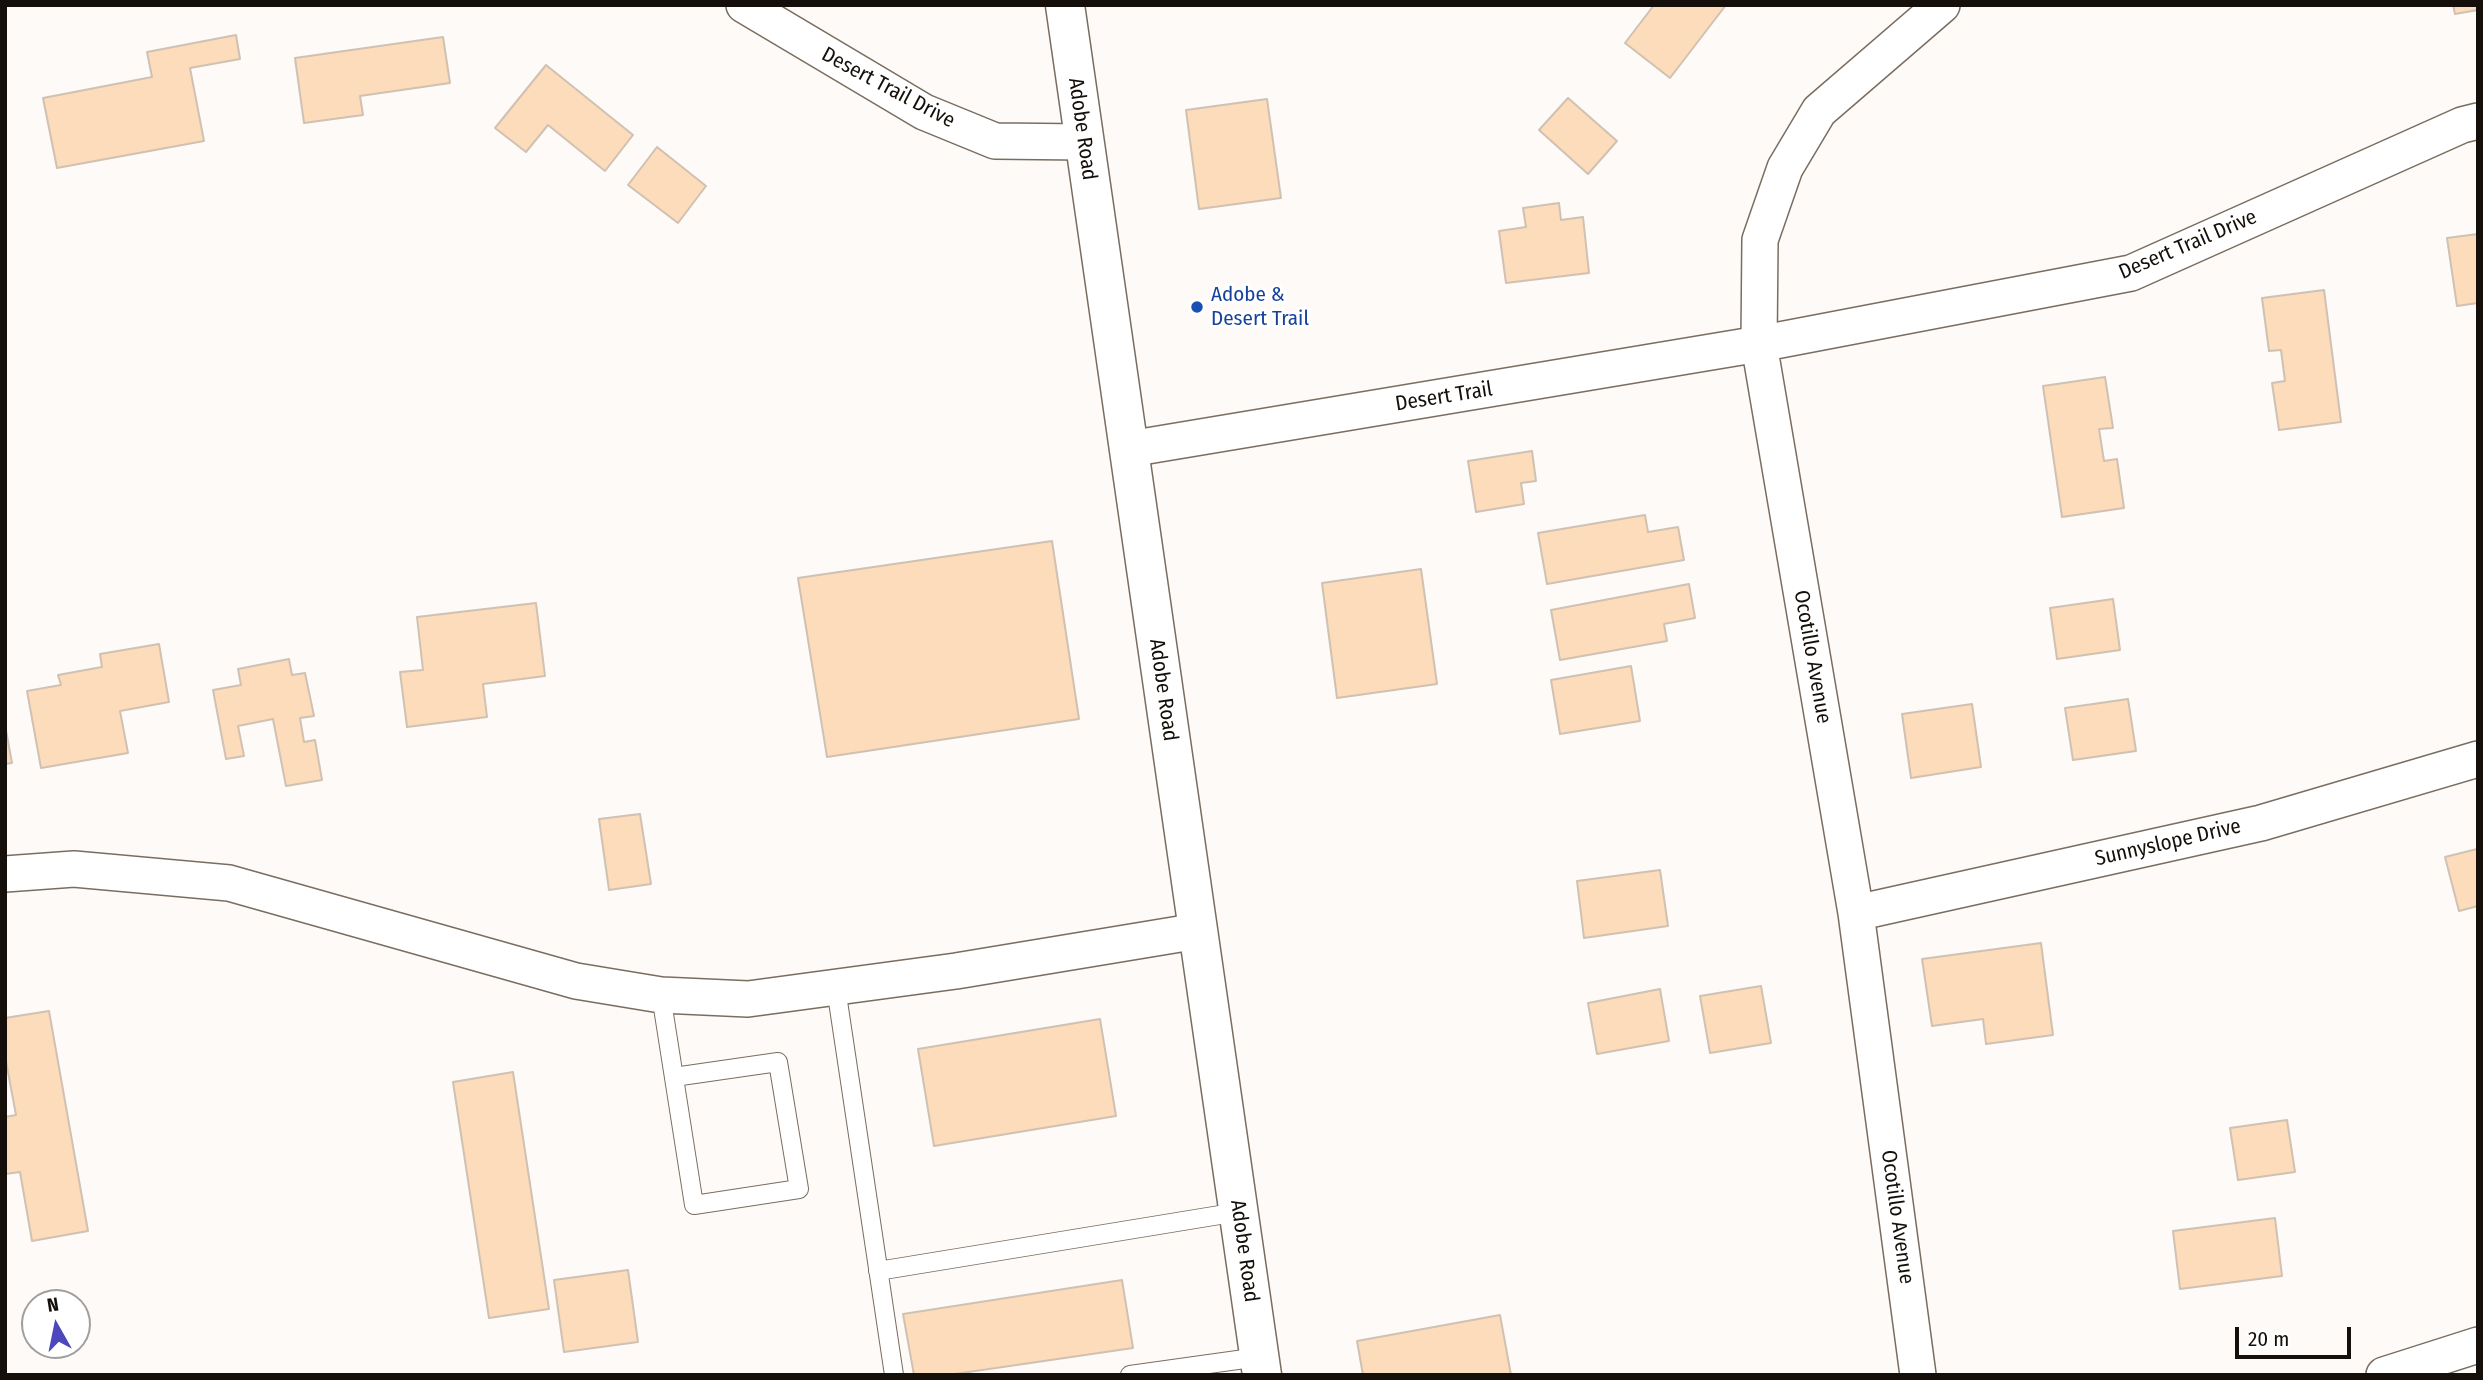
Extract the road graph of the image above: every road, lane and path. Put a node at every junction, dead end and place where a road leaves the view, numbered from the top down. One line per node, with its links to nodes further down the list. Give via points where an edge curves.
1 (744, 5): 5 (street, Desert Trail Drive, via 924,112 995,141)
2 (1065, 5): 5 (main road, Adobe Road)
3 (1942, 5): 6 (street, Ocotillo Avenue, via 1819,111 1785,168 1760,240)
4 (2478, 121): 6 (street, Desert Trail Drive, via 2131,273)
5 (1084, 142): 7 (main road, Adobe Road)
6 (1759, 344): 7 (street, Desert Trail); 10 (street, Ocotillo Avenue)
7 (1129, 449): 11 (main road, Adobe Road)
8 (2478, 759): 10 (street, Sunnyslope Drive, via 2261,822)
9 (5, 874): 13 (street, via 74,869 229,883 576,981)
10 (1856, 914): 21 (street, Ocotillo Avenue)
11 (1198, 931): 12 (street); 15 (main road, Adobe Road)
12 (835, 988): 13 (street, via 748,999); 16 (lane)
13 (661, 995): 14 (lane)
14 (674, 1077): 14 (lane, via 694,1205 799,1189 778,1062)
15 (1238, 1212): 16 (lane); 18 (main road, Adobe Road)
16 (878, 1271): 19 (lane)
17 (2478, 1345): 22 (street)
18 (1261, 1366): 20 (lane)
19 (894, 1375)
20 (1130, 1375)
21 (1918, 1375)
22 (2384, 1375)

